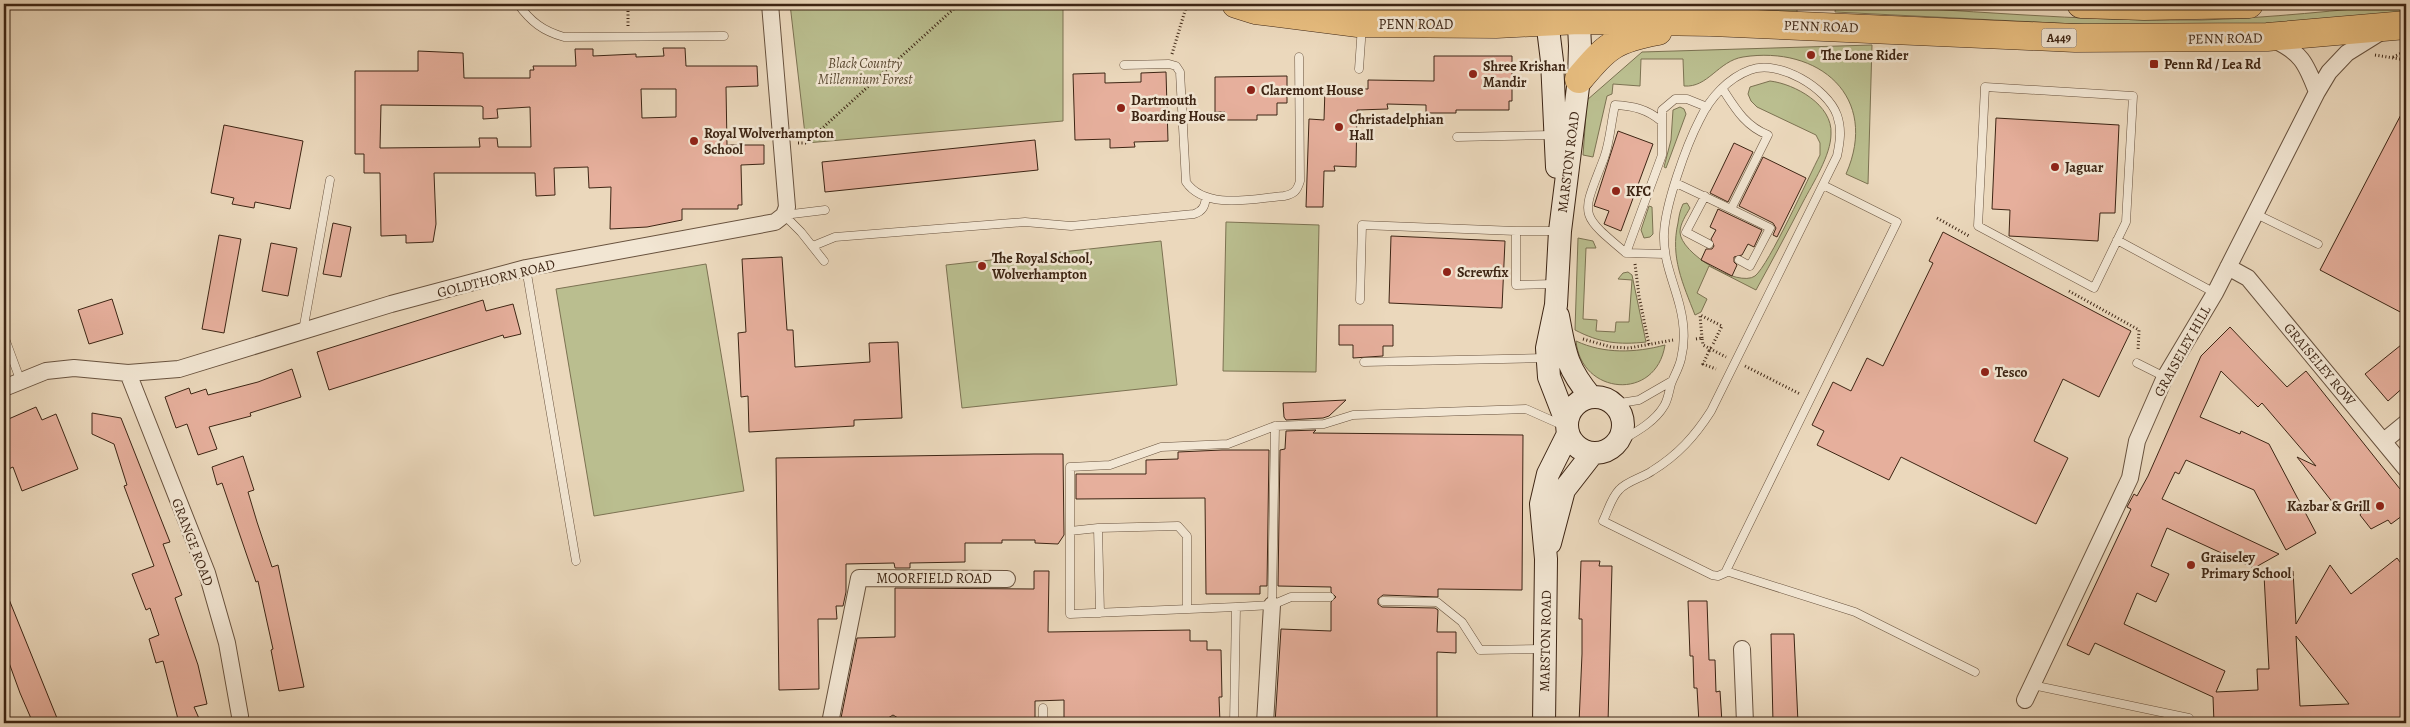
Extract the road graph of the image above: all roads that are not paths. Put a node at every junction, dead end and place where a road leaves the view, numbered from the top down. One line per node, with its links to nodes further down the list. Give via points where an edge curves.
1 (518, 4): 11 (lane, via 531,21 564,38)
2 (770, 4): 31 (street, via 787,207)
3 (1236, 4): 9 (highway, PENN ROAD / A449, via 1255,10)
4 (2081, 4): 5 (highway)
5 (2249, 4)
6 (1546, 12): 7 (highway, PENN ROAD / A449); 9 (highway, PENN ROAD / A449, via 1496,24); 21 (street, MARSTON ROAD)
7 (1578, 12): 8 (highway, PENN ROAD / A449); 16 (street, MARSTON ROAD)
8 (1711, 22): 12 (highway, PENN ROAD / A449, via 2075,38); 16 (highway, via 1628,36 1601,53)
9 (1362, 23): 15 (lane)
10 (2397, 26): 12 (highway, PENN ROAD / A449); 18 (street, GRAISELEY HILL, via 2347,53 2329,72)
11 (724, 36)
12 (2267, 37): 18 (street, via 2300,56)
13 (1299, 57): 27 (lane, via 1298,189 1284,196 1222,200)
14 (1124, 65): 27 (lane, via 1169,64 1180,72 1186,182 1192,191)
15 (1359, 69)
16 (1579, 79): 32 (street, MARSTON ROAD)
17 (1722, 88): 19 (lane); 25 (lane, via 1752,69 1780,70 1813,86 1829,100 1838,116 1841,136 1837,156); 29 (lane, via 1742,119 1768,135)
18 (2317, 92): 30 (street, GRAISELEY HILL)
19 (1707, 107): 20 (lane, via 1687,99 1675,99 1662,110); 24 (lane, via 1694,132)
20 (1661, 121): 38 (lane, via 1662,155); 38 (lane, via 1646,110 1615,105 1605,156 1587,200 1594,225)
21 (1556, 135): 22 (lane); 32 (street, MARSTON ROAD)
22 (1457, 137)
23 (330, 180): 47 (lane)
24 (1676, 183): 26 (lane); 39 (lane, via 1667,209)
25 (1824, 185): 70 (lane, via 1897,222); 70 (lane, via 1711,411 1696,434 1666,462 1622,487 1603,521 1712,575)
26 (1705, 196): 29 (lane); 35 (lane, via 1686,232)
27 (1206, 197): 37 (lane, via 1205,206 1194,214 1071,226 1025,222 835,237)
28 (825, 210): 31 (lane)
29 (1731, 210): 41 (lane, via 1770,228 1750,266)
30 (2254, 213): 36 (lane); 42 (street, GRAISELEY HILL)
31 (784, 215): 37 (lane); 43 (street, GOLDTHORN ROAD, via 775,222 752,228)
32 (1560, 230): 33 (lane); 45 (street, MARSTON ROAD)
33 (1516, 231): 45 (lane, via 1516,285); 46 (lane, via 1362,225)
34 (2117, 240): 34 (lane, via 2126,222 2133,96 1985,87 1978,226 2094,288); 44 (lane)
35 (1708, 244)
36 (2318, 244)
37 (813, 246): 40 (lane)
38 (1630, 253): 39 (lane)
39 (1665, 254): 54 (lane, via 1684,322 1681,359)
40 (824, 260)
41 (1739, 260)
42 (2228, 267): 44 (street, GRAISELEY HILL); 62 (street, GRAISELEY ROW, via 2248,278)
43 (526, 268): 47 (street, GOLDTHORN ROAD, via 391,304); 69 (lane)
44 (2215, 293): 53 (street, GRAISELEY HILL)
45 (1556, 295): 49 (street, MARSTON ROAD); 57 (street, MARSTON ROAD, via 1565,356 1575,378)
46 (1360, 300)
47 (303, 332): 52 (street, GOLDTHORN ROAD, via 180,369)
48 (4, 336): 55 (lane)
49 (1548, 358): 50 (lane); 61 (street, MARSTON ROAD, via 1549,378)
50 (1364, 362)
51 (2137, 363): 53 (lane)
52 (128, 373): 55 (street, GOLDTHORN ROAD, via 74,368 46,372); 84 (street, GRANGE ROAD, via 207,573 227,643)
53 (2164, 377): 81 (street, GRAISELEY HILL, via 2137,441 2130,478)
54 (1672, 381): 58 (lane, via 1639,400); 63 (lane, via 1665,405 1653,420)
55 (21, 382): 56 (street, GOLDTHORN ROAD)
56 (4, 388)
57 (1591, 397): 58 (street); 61 (street, MARSTON ROAD, via 1575,405)
58 (1614, 404): 63 (street, via 1623,427)
59 (2406, 423): 62 (street)
60 (1275, 426): 61 (lane, via 1324,424 1353,415 1526,409); 67 (lane, via 1228,444 1161,447 1110,465 1070,467); 74 (lane)
61 (1567, 428): 64 (street, MARSTON ROAD, via 1577,448); 68 (street, MARSTON ROAD, via 1548,474 1541,504)
62 (2384, 441): 65 (street, GRAISELEY ROW)
63 (1617, 442): 64 (street, MARSTON ROAD, via 1602,453)
64 (1592, 454): 68 (street, MARSTON ROAD, via 1564,490)
65 (2406, 469)
66 (1098, 528): 67 (lane); 76 (lane, via 1178,526 1187,536); 77 (lane)
67 (1070, 531): 77 (lane, via 1070,614)
68 (1546, 559): 78 (street, MARSTON ROAD)
69 (576, 561)
70 (1726, 572): 80 (lane, via 1855,612)
71 (1007, 578): 85 (street, MOORFIELD ROAD, via 859,578)
72 (1330, 597): 74 (lane, via 1291,597)
73 (1383, 601): 78 (lane, via 1437,602 1462,622 1480,650)
74 (1272, 605): 75 (lane); 88 (street)
75 (1236, 608): 76 (lane); 87 (lane)
76 (1187, 609): 77 (lane)
77 (1100, 613)
78 (1545, 649): 89 (street, MARSTON ROAD)
79 (1742, 649): 90 (street)
80 (1975, 672)
81 (2029, 693): 83 (lane)
82 (1043, 708): 86 (lane)
83 (2189, 718)
84 (241, 720)
85 (830, 723)
86 (1043, 723)
87 (1234, 723)
88 (1265, 723)
89 (1544, 723)
90 (1745, 723)

